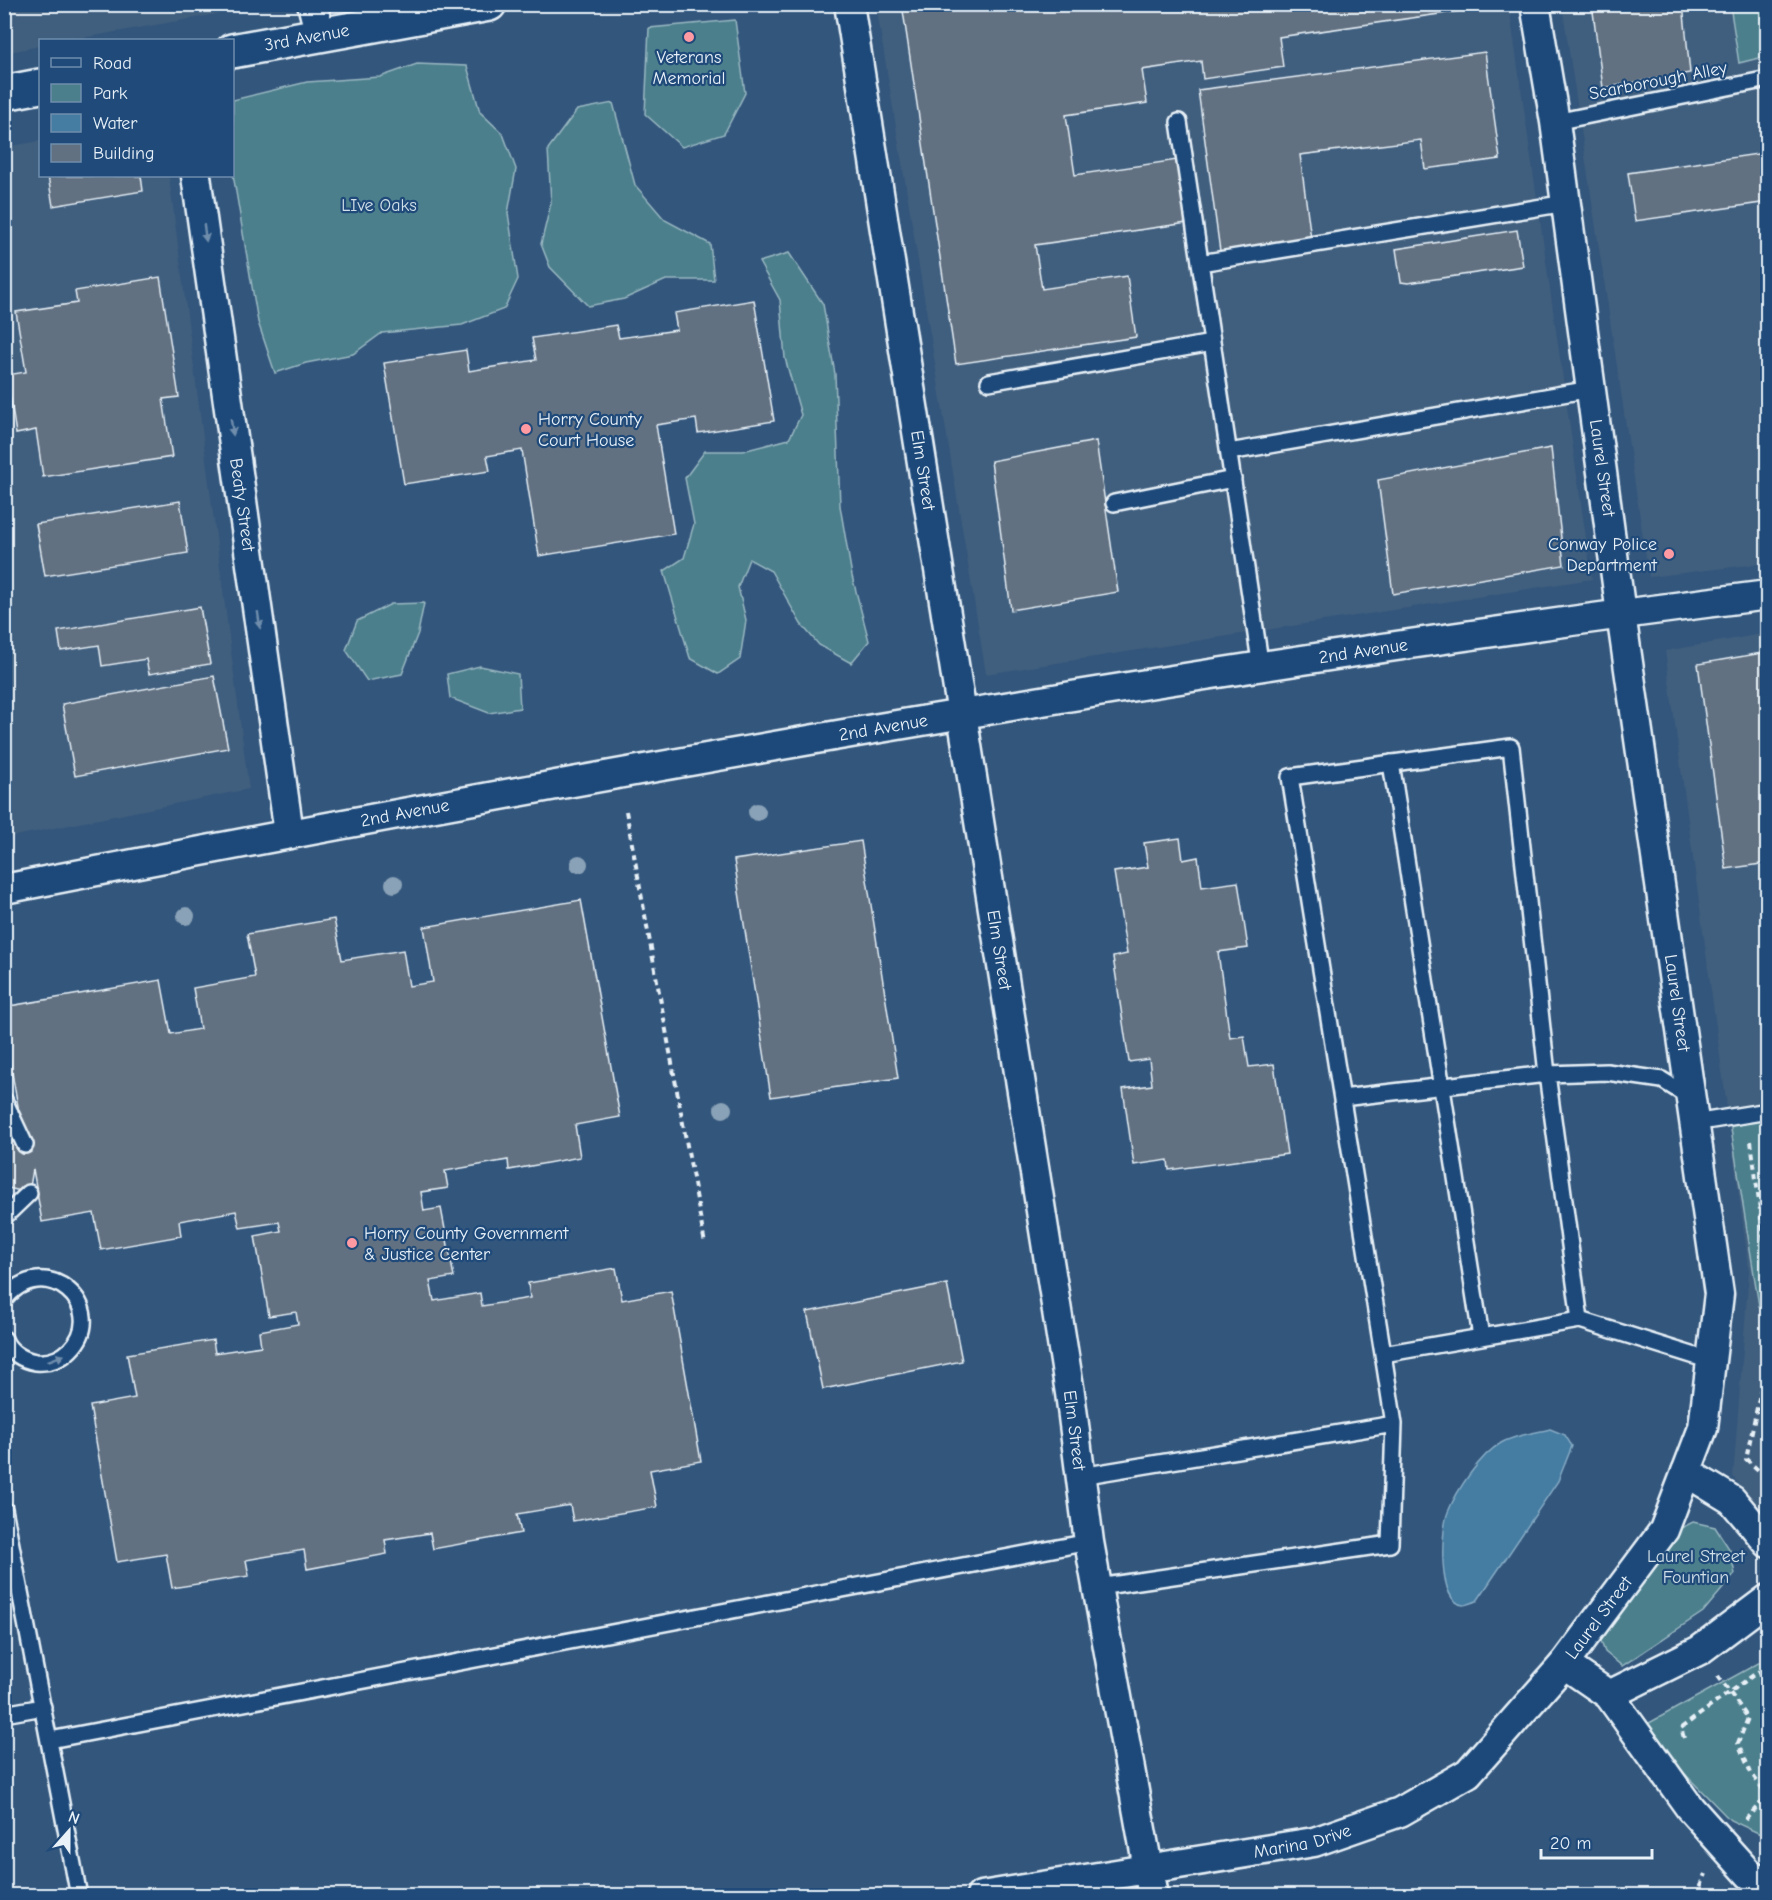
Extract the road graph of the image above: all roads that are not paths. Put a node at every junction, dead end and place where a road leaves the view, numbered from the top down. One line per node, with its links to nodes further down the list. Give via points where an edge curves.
1 (489, 4): 4 (main road, 3rd Avenue)
2 (849, 4): 23 (street, Elm Street)
3 (1535, 4): 10 (street, Laurel Street)
4 (316, 20): 5 (main road, 3rd Avenue)
5 (234, 50)
6 (1767, 79): 10 (lane, Scarborough Alley)
7 (39, 86): 8 (main road)
8 (4, 93)
9 (1179, 122): 13 (lane)
10 (1555, 122): 12 (street, Laurel Street)
11 (196, 177): 25 (street, Beaty Street, one-way to 25)
12 (1566, 203): 13 (lane); 16 (street, Laurel Street)
13 (1200, 263): 14 (lane)
14 (1212, 343): 15 (lane); 17 (lane)
15 (989, 382)
16 (1591, 389): 17 (lane); 21 (street, Laurel Street)
17 (1228, 452): 18 (lane)
18 (1233, 479): 19 (lane); 22 (lane)
19 (1114, 503)
20 (1767, 595): 21 (street, 2nd Avenue)
21 (1621, 614): 22 (street, 2nd Avenue); 31 (street, Laurel Street)
22 (1261, 668): 23 (street, 2nd Avenue)
23 (960, 713): 25 (street, 2nd Avenue); 44 (street, Elm Street)
24 (1391, 763): 27 (lane, via 1511,747); 28 (lane); 29 (lane, via 1290,777)
25 (289, 834): 26 (street, 2nd Avenue)
26 (4, 889)
27 (1547, 1074): 28 (lane); 31 (lane, via 1607,1072 1662,1080); 37 (lane)
28 (1441, 1086): 29 (lane); 38 (lane)
29 (1342, 1098): 40 (lane)
30 (4, 1100): 33 (lane)
31 (1693, 1110): 32 (lane); 41 (street, Laurel Street, via 1719,1294)
32 (1767, 1111)
33 (25, 1144)
34 (29, 1192): 35 (lane)
35 (4, 1217)
36 (4, 1300): 39 (lane, one-way to 36, via 26,1360 53,1361 75,1345 83,1319 73,1294 49,1280 22,1283)
37 (1580, 1320): 38 (lane); 41 (lane)
38 (1481, 1337): 40 (lane)
39 (4, 1339)
40 (1383, 1354): 42 (lane)
41 (1711, 1361): 43 (street, Laurel Street, via 1703,1428)
42 (1394, 1424): 44 (lane); 49 (lane, via 1390,1544)
43 (1686, 1472): 47 (street, via 1732,1500); 51 (street, Laurel Street, via 1664,1530)
44 (1081, 1476): 46 (street, Elm Street)
45 (4, 1509): 48 (lane)
46 (1089, 1542): 49 (street, Elm Street); 55 (lane)
47 (1767, 1543)
48 (12, 1587): 53 (lane)
49 (1098, 1587): 57 (street, Elm Street)
50 (1767, 1599): 52 (street, via 1700,1650)
51 (1564, 1664): 52 (street, Laurel Street); 57 (street, Marina Drive, via 1468,1773 1400,1812 1314,1842)
52 (1609, 1695): 56 (street, Laurel Street, via 1690,1808 1750,1875)
53 (43, 1707): 54 (lane); 55 (lane)
54 (4, 1714)
55 (50, 1740): 58 (lane)
56 (1767, 1881)
57 (1150, 1882): 59 (street, Marina Drive)
58 (78, 1896)
59 (981, 1896)

